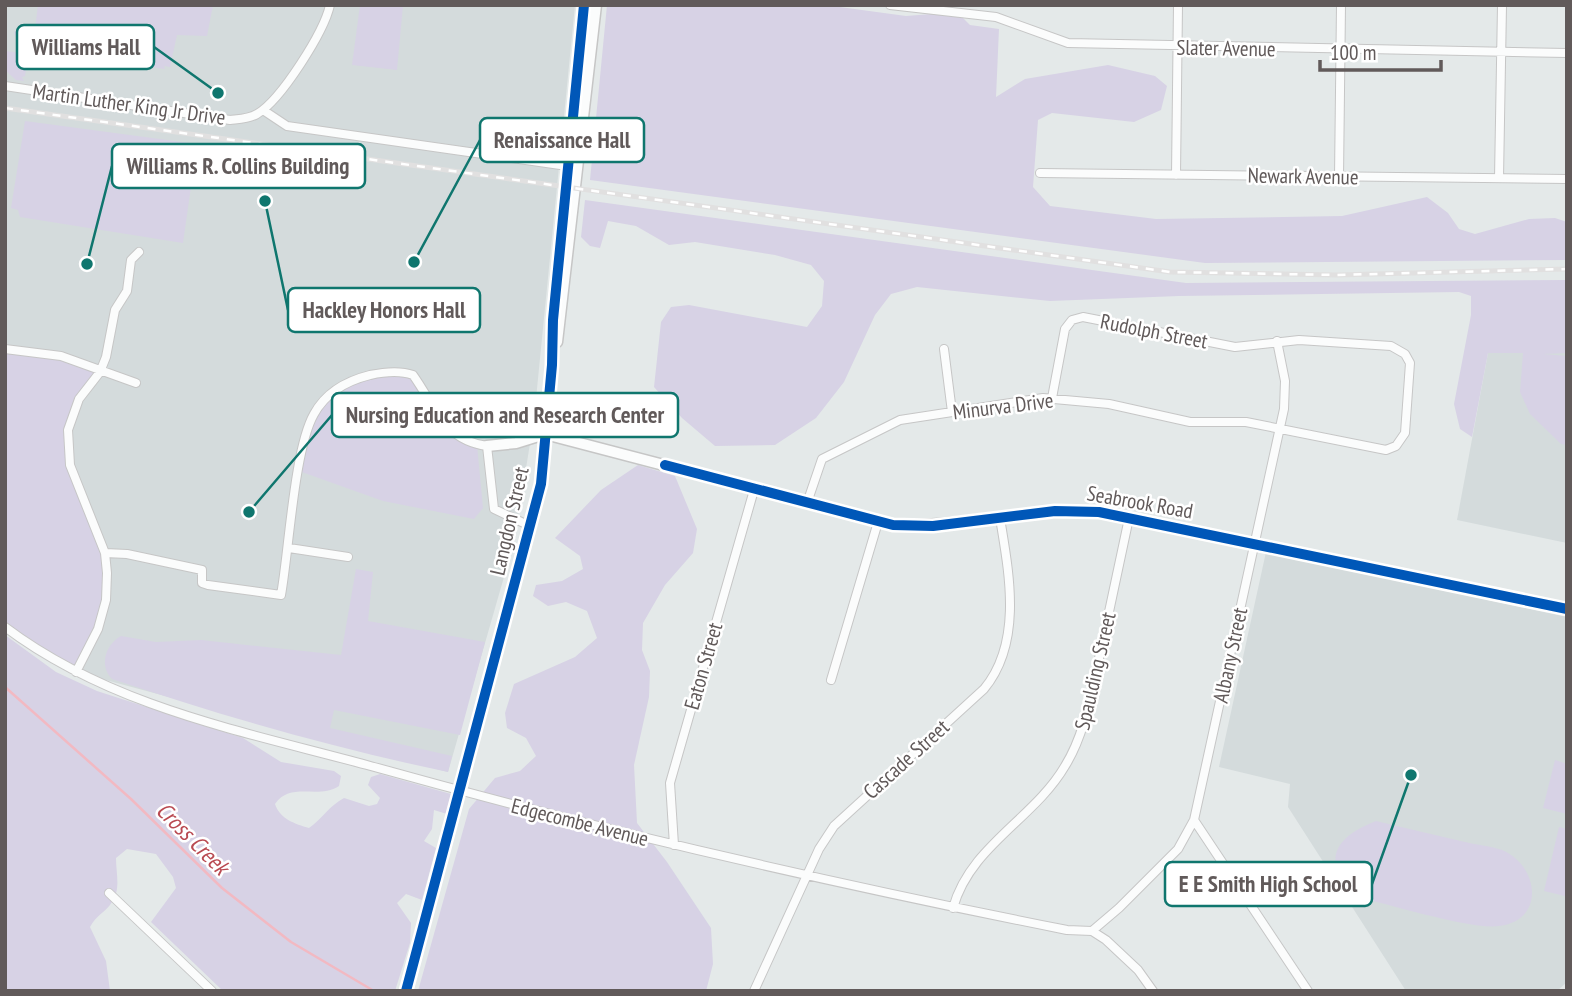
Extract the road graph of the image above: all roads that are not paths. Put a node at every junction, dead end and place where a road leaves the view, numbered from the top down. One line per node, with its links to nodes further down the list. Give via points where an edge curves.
1 (330, 5): 13 (street, via 314,44)
2 (584, 5): 14 (street, Langdon Street)
3 (596, 5): 14 (street, Langdon Street)
4 (890, 5): 8 (street, Slater Avenue, via 996,17 1068,43)
5 (1178, 5): 8 (street)
6 (1341, 5): 9 (street)
7 (1502, 5): 10 (street)
8 (1178, 48): 9 (street, Slater Avenue); 16 (street)
9 (1341, 49): 10 (street, Slater Avenue); 17 (street)
10 (1502, 51): 11 (street, Slater Avenue); 18 (street)
11 (1567, 53)
12 (5, 86): 13 (street, Martin Luther King Jr Drive, via 230,120)
13 (262, 110): 14 (street, via 287,126)
14 (573, 167): 29 (street, Langdon Street, via 553,320)
15 (1040, 173): 16 (street, Newark Avenue)
16 (1176, 175): 17 (street, Newark Avenue)
17 (1339, 177): 18 (street, Newark Avenue)
18 (1499, 178): 19 (street, Newark Avenue)
19 (1567, 179)
20 (139, 252): 24 (street, via 131,260 127,291 115,310)
21 (1277, 341): 26 (street, Rudolph Street, via 1235,346 1077,318 1065,329); 28 (street, Albany Street, via 1285,381); 28 (street, Minurva Drive, via 1391,346 1405,354 1410,369 1405,433 1391,449)
22 (5, 349): 24 (street, via 61,356)
23 (944, 349): 27 (street)
24 (100, 372): 25 (street); 39 (street, via 75,407 67,441 74,476)
25 (136, 383)
26 (1052, 398): 27 (street, Minurva Drive); 28 (street, Minurva Drive, via 1109,404 1190,422 1229,421)
27 (952, 412): 32 (street, Minurva Drive, via 890,424 826,455 817,468)
28 (1281, 428): 37 (street, Albany Street)
29 (545, 434): 30 (street); 31 (street, Seabrook Road); 36 (street, Langdon Street, via 541,484)
30 (487, 446): 36 (street, via 494,509); 38 (street, via 468,444 454,434 413,375 402,371 356,379 328,395 310,422)
31 (754, 490): 32 (street, Seabrook Road); 47 (street, Eaton Street, via 670,783)
32 (807, 503): 35 (street, Seabrook Road)
33 (1129, 518): 34 (street, Seabrook Road, via 1077,510); 37 (street, Seabrook Road); 50 (street, Spaulding Street, via 1086,717 1073,753 1041,798 974,865)
34 (1000, 519): 35 (street, Seabrook Road, via 933,526); 48 (street, Cascade Street, via 1010,580 1009,628 994,675 841,818 824,839)
35 (878, 522): 44 (street)
36 (530, 526): 45 (street, Langdon Street)
37 (1254, 544): 41 (street, Seabrook Road); 46 (street, Albany Street)
38 (289, 548): 39 (street, via 281,595 208,585 202,583 202,570); 40 (street)
39 (105, 553): 43 (street, via 103,610)
40 (348, 558)
41 (1567, 609)
42 (5, 627): 43 (street, Edgecombe Avenue)
43 (76, 672): 45 (street, Edgecombe Avenue, via 147,703)
44 (831, 680)
45 (459, 791): 47 (street, Edgecombe Avenue); 53 (street, Langdon Street)
46 (1194, 820): 51 (street, Albany Street, via 1178,849); 56 (street)
47 (674, 845): 48 (street, Edgecombe Avenue)
48 (806, 877): 50 (street, Edgecombe Avenue); 54 (street, Cascade Street)
49 (109, 893): 52 (street)
50 (953, 908): 51 (street, Edgecombe Avenue, via 1067,930)
51 (1092, 930): 55 (street, via 1122,954)
52 (212, 991)
53 (406, 991)
54 (754, 991)
55 (1153, 991)
56 (1308, 991)

